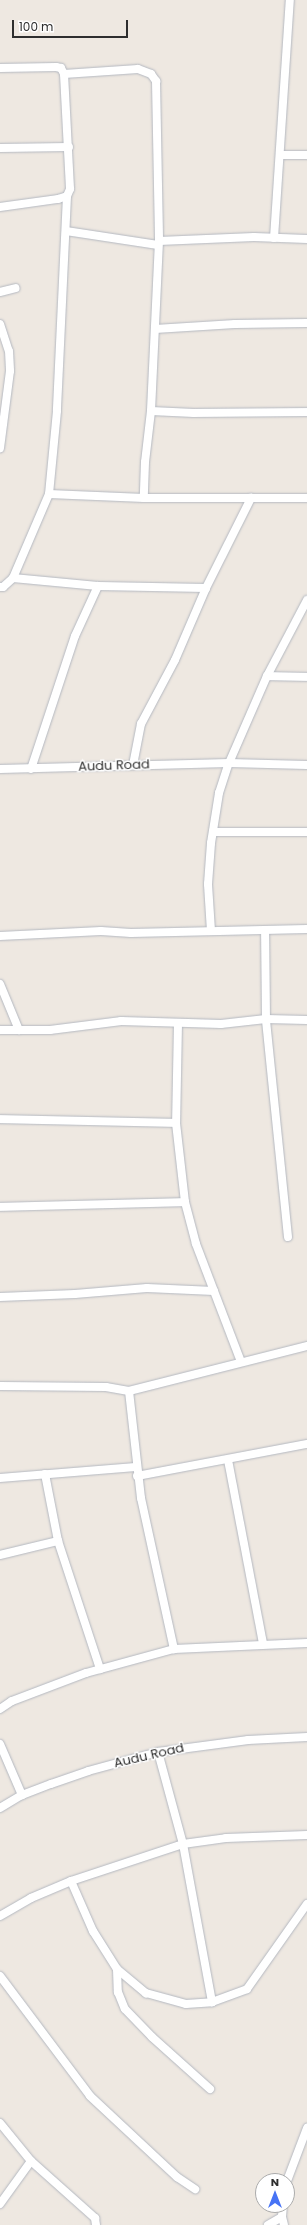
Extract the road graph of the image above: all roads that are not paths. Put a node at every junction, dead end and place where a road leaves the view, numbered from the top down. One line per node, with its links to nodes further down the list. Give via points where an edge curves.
1 (290, 0): 7 (street)
2 (0, 68): 3 (street, via 56,67 61,68)
3 (64, 74): 4 (street); 13 (street, via 138,69 152,74 156,81)
4 (69, 147): 5 (street); 8 (street, via 70,189)
5 (0, 148)
6 (307, 155): 7 (street)
7 (281, 156): 11 (street)
8 (67, 196): 9 (street); 10 (street)
9 (0, 207)
10 (66, 231): 13 (street); 22 (street, via 57,411)
11 (274, 238): 12 (street); 13 (street)
12 (307, 239)
13 (158, 243): 18 (street)
14 (16, 288): 15 (street)
15 (0, 292)
16 (307, 323): 18 (street)
17 (0, 324): 21 (street, via 9,350 10,371)
18 (155, 329): 19 (street)
19 (151, 411): 20 (street); 23 (street)
20 (307, 412)
21 (0, 448)
22 (49, 494): 23 (street); 26 (street)
23 (144, 498): 24 (street)
24 (251, 498): 25 (street); 29 (street)
25 (307, 498)
26 (13, 578): 27 (street); 28 (street)
27 (98, 586): 29 (street); 37 (street, via 75,636)
28 (0, 587)
29 (206, 588): 34 (street, via 175,660 141,724)
30 (307, 600): 31 (street)
31 (268, 676): 32 (street); 33 (street)
32 (307, 677)
33 (229, 763): 34 (street, Audu Road); 35 (street, Audu Road); 38 (street, via 219,793)
34 (133, 765): 37 (street, Audu Road)
35 (307, 765)
36 (0, 769): 37 (street, Audu Road)
37 (31, 769)
38 (213, 832): 39 (street); 42 (street, via 208,884)
39 (307, 832)
40 (307, 929): 41 (street)
41 (265, 930): 42 (street); 45 (street)
42 (211, 931): 43 (street, via 101,931)
43 (0, 936)
44 (0, 984): 49 (street)
45 (266, 1019): 46 (street); 47 (street, via 221,1024); 54 (street)
46 (307, 1020)
47 (178, 1023): 49 (street, via 121,1021 50,1030); 51 (street)
48 (0, 1030): 49 (street)
49 (19, 1030)
50 (0, 1119): 51 (street)
51 (176, 1123): 52 (street)
52 (185, 1202): 53 (street); 55 (street, via 196,1244)
53 (0, 1207)
54 (288, 1237)
55 (214, 1291): 56 (street, via 147,1288 75,1294); 58 (street)
56 (0, 1296)
57 (307, 1346): 58 (street)
58 (242, 1362): 60 (street)
59 (0, 1386): 60 (street, via 106,1387)
60 (129, 1391): 63 (street)
61 (307, 1444): 62 (street)
62 (228, 1460): 65 (street); 70 (street)
63 (136, 1467): 64 (street); 65 (street)
64 (45, 1474): 66 (street); 67 (street)
65 (137, 1476): 71 (street)
66 (0, 1478)
67 (58, 1541): 68 (street); 72 (street)
68 (0, 1555)
69 (307, 1643): 70 (street)
70 (263, 1644): 71 (street)
71 (174, 1649): 72 (street)
72 (100, 1669): 73 (street, via 12,1701)
73 (0, 1709)
74 (307, 1737): 76 (street, Audu Road, via 248,1740)
75 (0, 1744): 77 (street)
76 (158, 1752): 77 (street, Audu Road, via 88,1771); 80 (street)
77 (22, 1795): 78 (street, Audu Road)
78 (0, 1808)
79 (307, 1835): 80 (street, via 226,1838)
80 (183, 1844): 81 (street); 86 (street)
81 (71, 1881): 83 (street); 84 (street, via 93,1931)
82 (307, 1904): 86 (street, via 247,1989)
83 (0, 1916)
84 (117, 1969): 86 (street, via 146,1993 186,2004); 87 (street, via 118,1992 125,2009 152,2037)
85 (0, 1976): 92 (street, via 90,2096 177,2177)
86 (212, 2002)
87 (210, 2088)
88 (0, 2124): 90 (street)
89 (307, 2128): 91 (street)
90 (31, 2161): 93 (street); 95 (street, via 95,2218)
91 (290, 2173)
92 (194, 2189)
93 (0, 2204)
94 (283, 2221): 96 (street)
95 (96, 2225)
96 (268, 2225)

